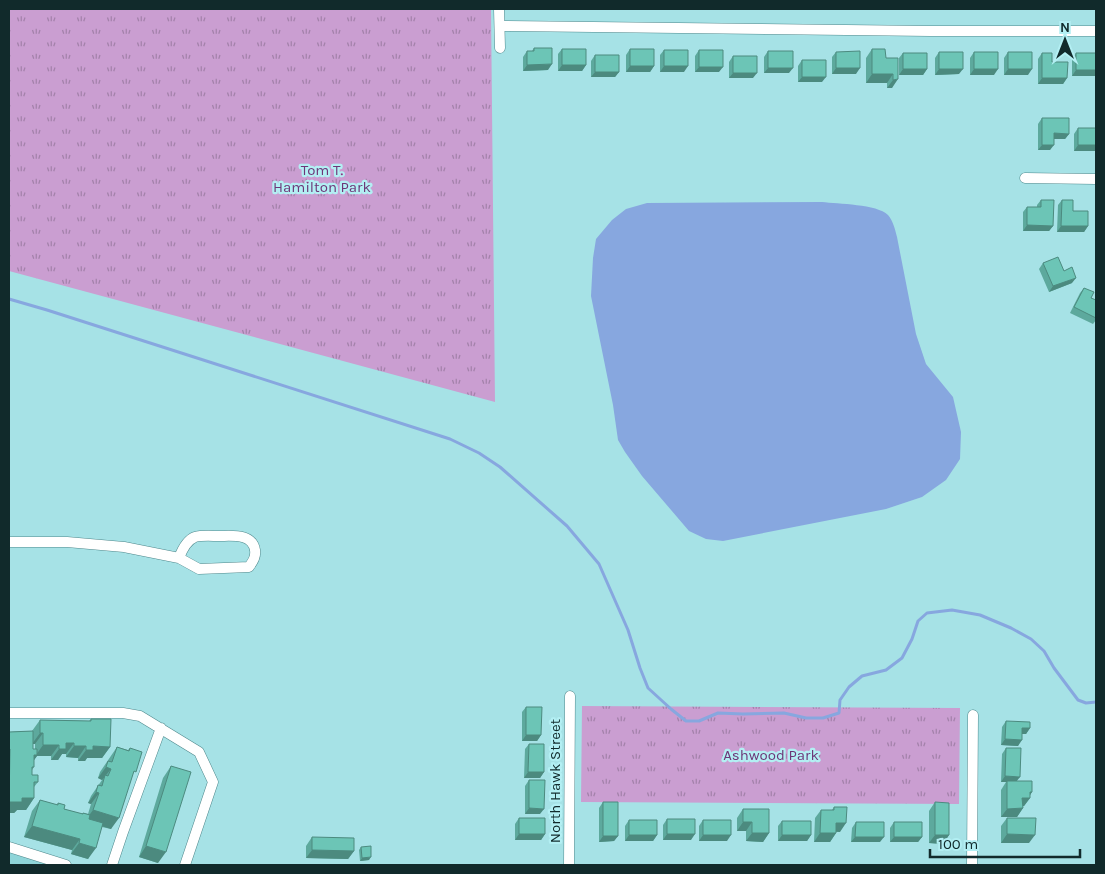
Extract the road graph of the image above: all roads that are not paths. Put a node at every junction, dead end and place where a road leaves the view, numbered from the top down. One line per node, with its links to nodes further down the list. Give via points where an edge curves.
1 (500, 9): 2 (street)
2 (500, 26): 3 (street); 4 (street)
3 (1096, 31)
4 (500, 48)
5 (1025, 178): 6 (street)
6 (1096, 178)
7 (9, 542): 8 (street, via 67,542 124,547)
8 (178, 558): 8 (street, via 196,536 248,538 255,552 249,567 199,569)
9 (570, 696): 17 (street, North Hawk Street)
10 (9, 713): 12 (street, via 123,713 140,716)
11 (973, 715): 18 (street)
12 (161, 728): 15 (street); 16 (street, via 199,752 213,782)
13 (9, 847): 14 (street)
14 (66, 865)
15 (112, 865)
16 (185, 865)
17 (570, 865)
18 (972, 865)

